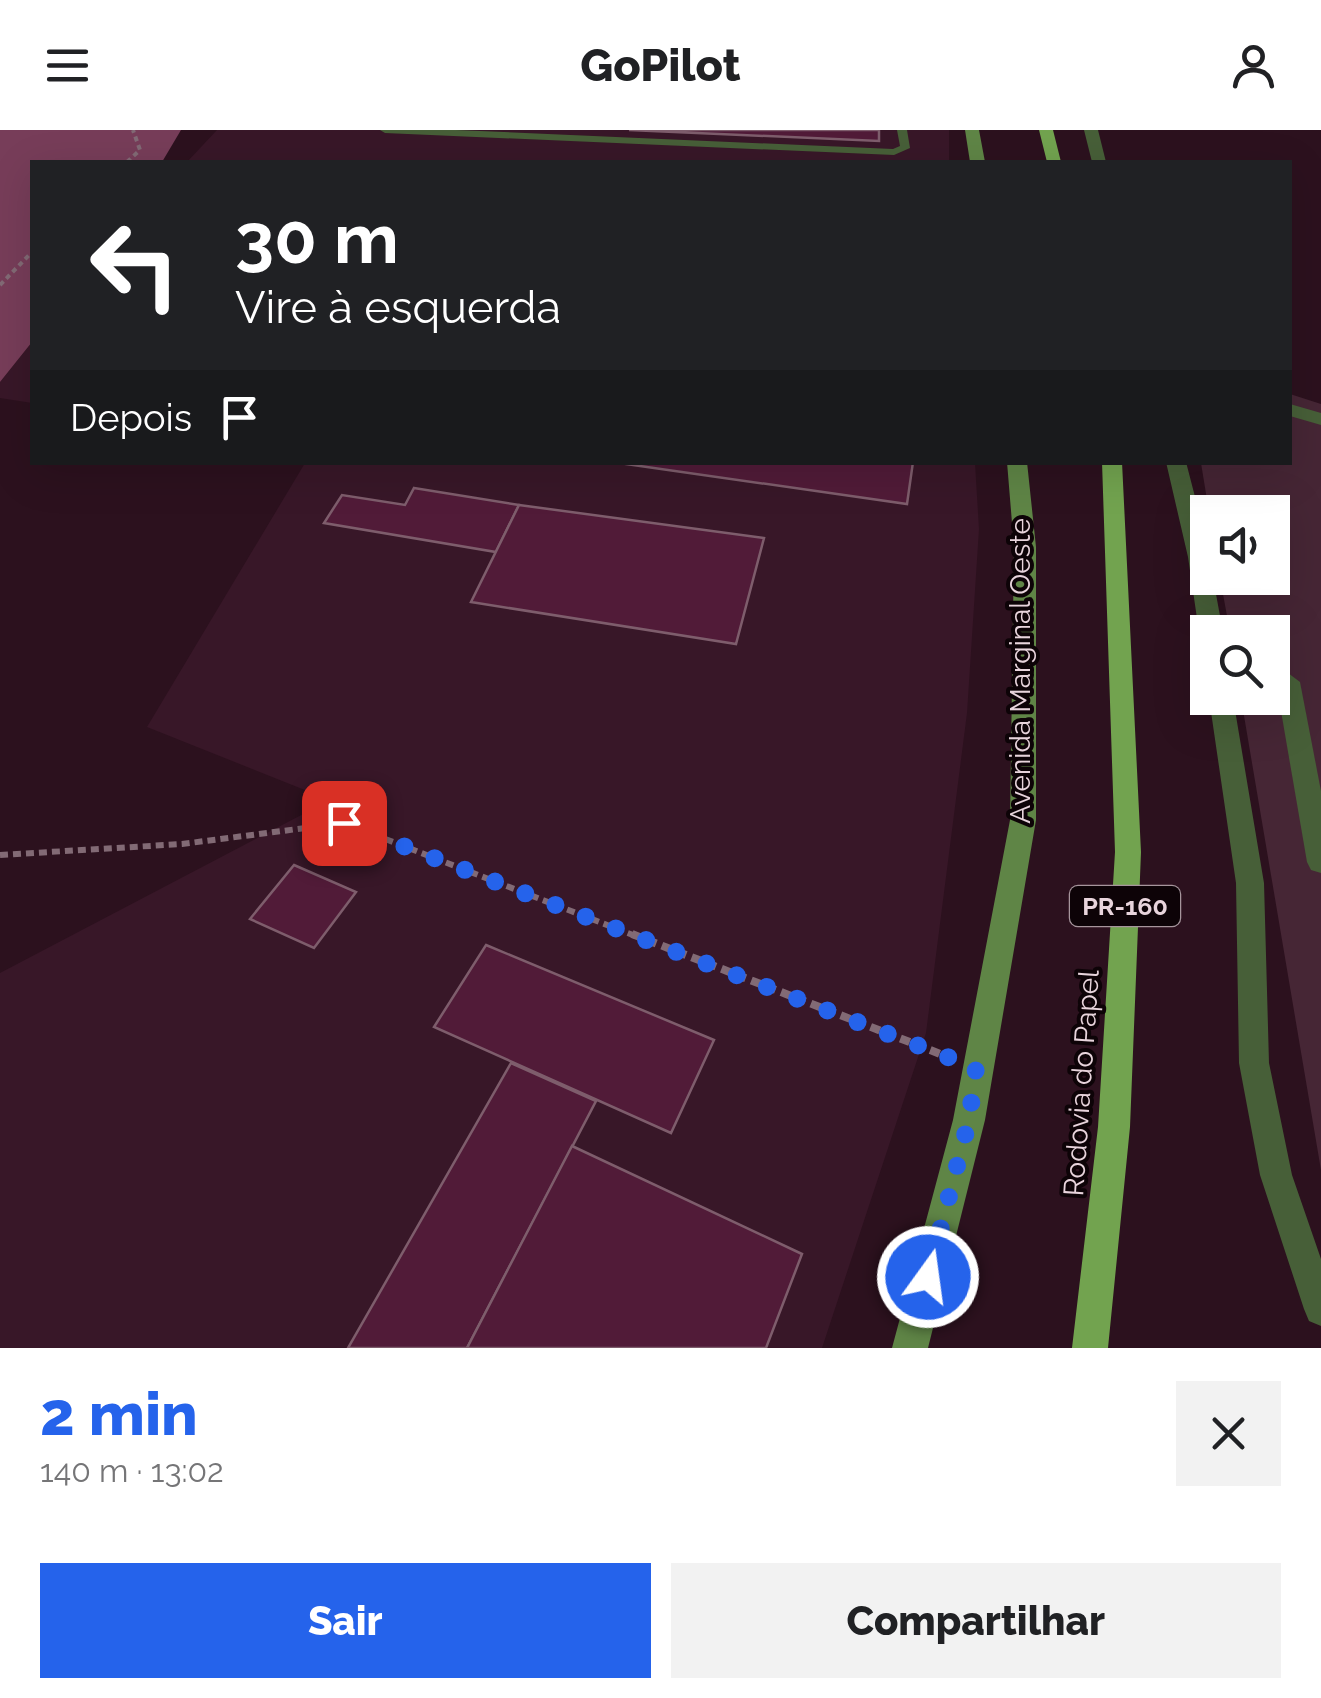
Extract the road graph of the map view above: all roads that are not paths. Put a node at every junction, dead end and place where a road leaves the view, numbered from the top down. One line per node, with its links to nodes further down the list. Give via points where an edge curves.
1 (385, 130): 6 (lane)
2 (902, 130): 6 (lane, via 905,148 894,152)
3 (972, 130): 7 (main road)
4 (1046, 130): 8 (main road)
5 (1091, 130): 9 (street)
6 (427, 131)
7 (978, 160)
8 (1054, 160)
9 (1098, 160)
10 (1292, 411): 11 (street)
11 (1321, 420)
12 (1017, 465): 20 (main road, Avenida Marginal Oeste, via 1025,547 1023,820 969,1120)
13 (1112, 465): 21 (main road, Rodovia do Papel / PR-160, via 1128,852 1114,1127)
14 (1177, 465): 15 (street)
15 (1209, 615)
16 (1290, 693): 18 (street)
17 (1225, 715): 19 (street, via 1250,882 1254,1064 1276,1176)
18 (1321, 862)
19 (1321, 1309)
20 (910, 1348)
21 (1090, 1348)

